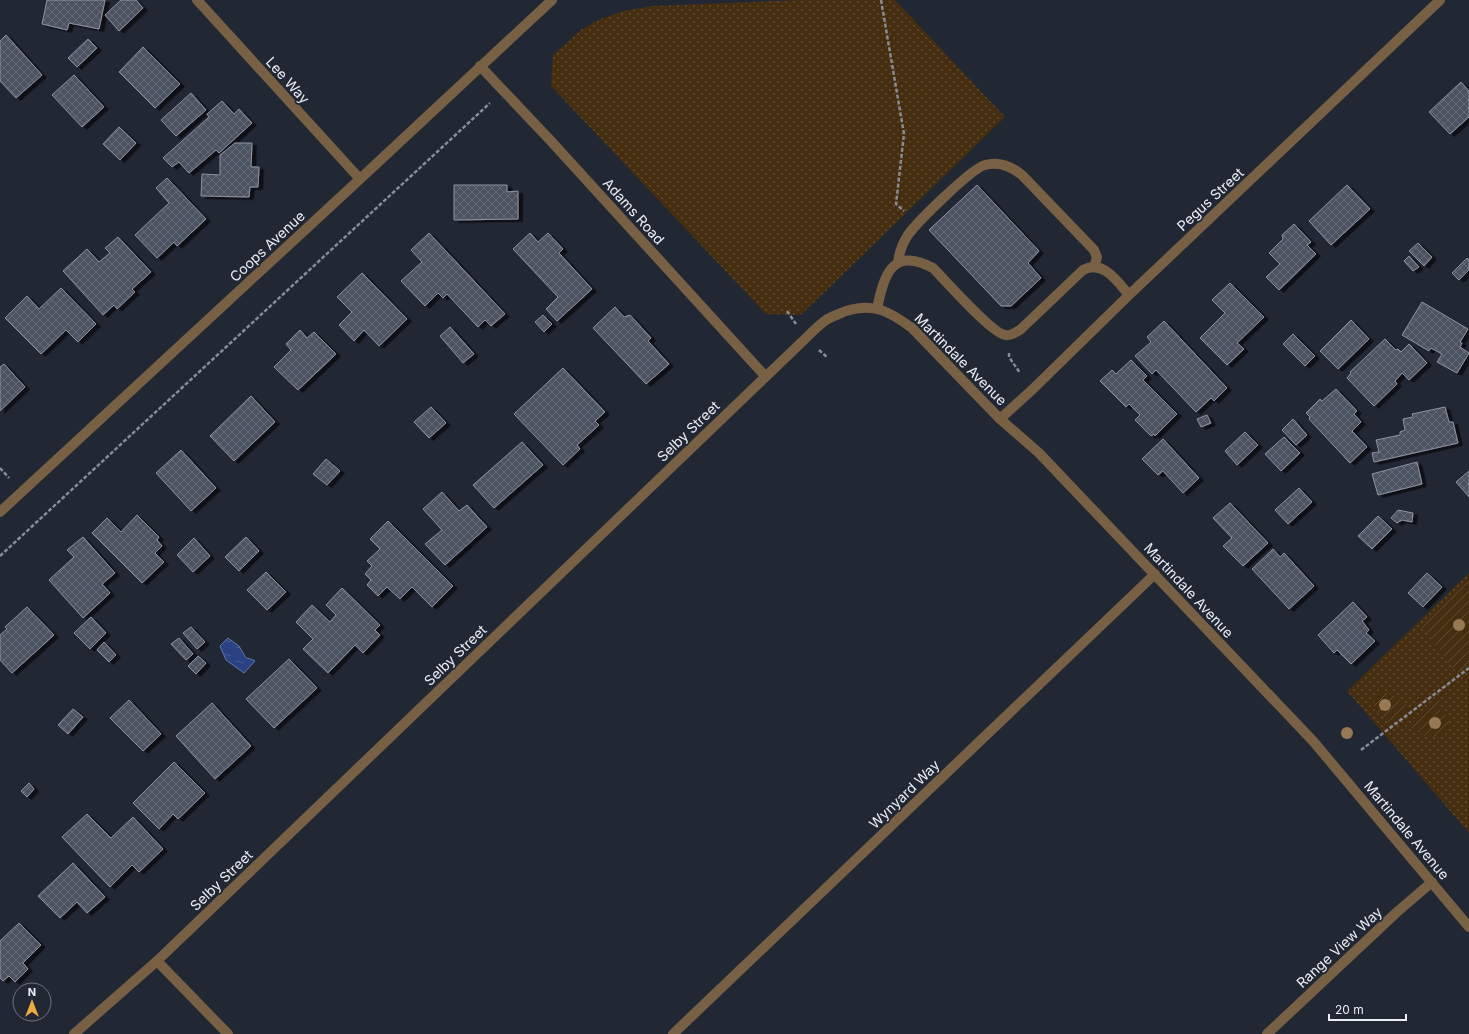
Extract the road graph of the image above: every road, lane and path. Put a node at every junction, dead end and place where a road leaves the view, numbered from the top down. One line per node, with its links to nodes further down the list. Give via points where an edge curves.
1 (197, 0): 7 (street, Lee Way)
2 (552, 0): 5 (street, Coops Avenue)
3 (881, 0): 8 (path, via 904,134 896,204)
4 (1440, 0): 11 (street, Pegus Street)
5 (480, 66): 7 (street, Coops Avenue); 20 (street, Adams Road)
6 (491, 102): 23 (path)
7 (360, 179): 22 (street, Coops Avenue)
8 (906, 213)
9 (898, 263): 10 (street, via 914,261 933,268 990,326 1000,334 1006,335 1020,330 1084,270); 10 (street, via 902,245 923,218 974,171 984,165 1004,164 1022,175 1094,250); 13 (street, via 891,267)
10 (1094, 267): 11 (street, via 1108,272)
11 (1129, 295): 21 (street, Pegus Street)
12 (860, 307): 13 (street, Martindale Avenue); 20 (street, Selby Street, via 826,320)
13 (877, 309): 21 (street, Martindale Avenue, via 899,318 915,331)
14 (787, 311): 15 (path)
15 (797, 326)
16 (816, 347): 18 (path)
17 (1009, 357): 19 (path)
18 (828, 358)
19 (1020, 373)
20 (765, 376): 29 (street, Selby Street)
21 (1000, 418): 24 (street, Martindale Avenue, via 1039,454)
22 (0, 512)
23 (0, 556)
24 (1155, 574): 27 (street, Martindale Avenue, via 1312,741); 32 (street, Wynyard Way)
25 (1469, 668): 26 (path)
26 (1361, 750)
27 (1432, 882): 28 (street, Martindale Avenue); 33 (street, Range View Way)
28 (1469, 927)
29 (157, 961): 30 (street, Selby Street); 31 (street)
30 (74, 1034)
31 (228, 1034)
32 (673, 1034)
33 (1267, 1034)

